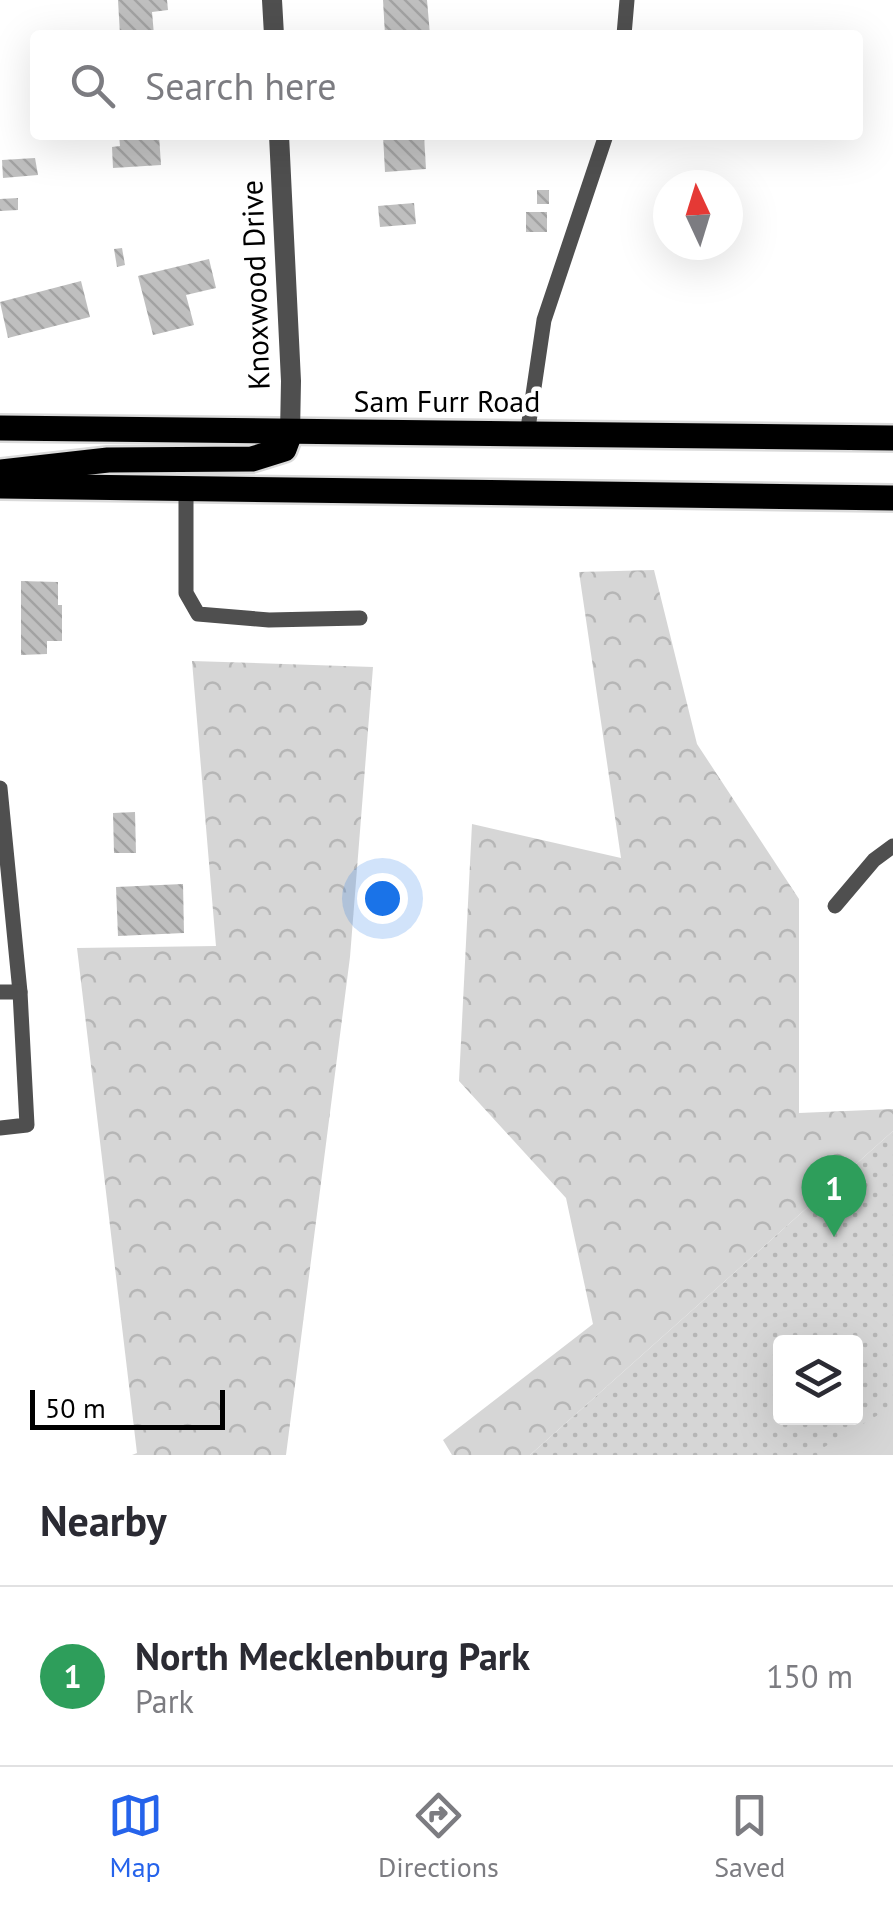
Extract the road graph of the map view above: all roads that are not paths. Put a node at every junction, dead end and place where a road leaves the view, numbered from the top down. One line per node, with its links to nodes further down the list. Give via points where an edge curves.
1 (272, 0): 3 (street)
2 (626, 0): 4 (lane)
3 (274, 30)
4 (624, 30)
5 (279, 140): 8 (street, Knoxwood Drive)
6 (604, 140): 9 (lane, via 544,320)
7 (0, 428): 8 (main road, Sam Furr Road)
8 (290, 433): 9 (main road, Sam Furr Road); 11 (main road, via 284,449 252,459 108,460)
9 (527, 435): 10 (main road, Sam Furr Road)
10 (893, 438)
11 (0, 472)
12 (0, 486): 13 (main road)
13 (186, 488): 14 (main road); 15 (lane, via 186,593 198,614)
14 (893, 498)
15 (360, 618)
16 (0, 788): 20 (lane)
17 (893, 846): 18 (lane)
18 (835, 906)
19 (0, 992): 20 (lane)
20 (20, 992): 21 (lane, via 27,1125)
21 (0, 1128)

